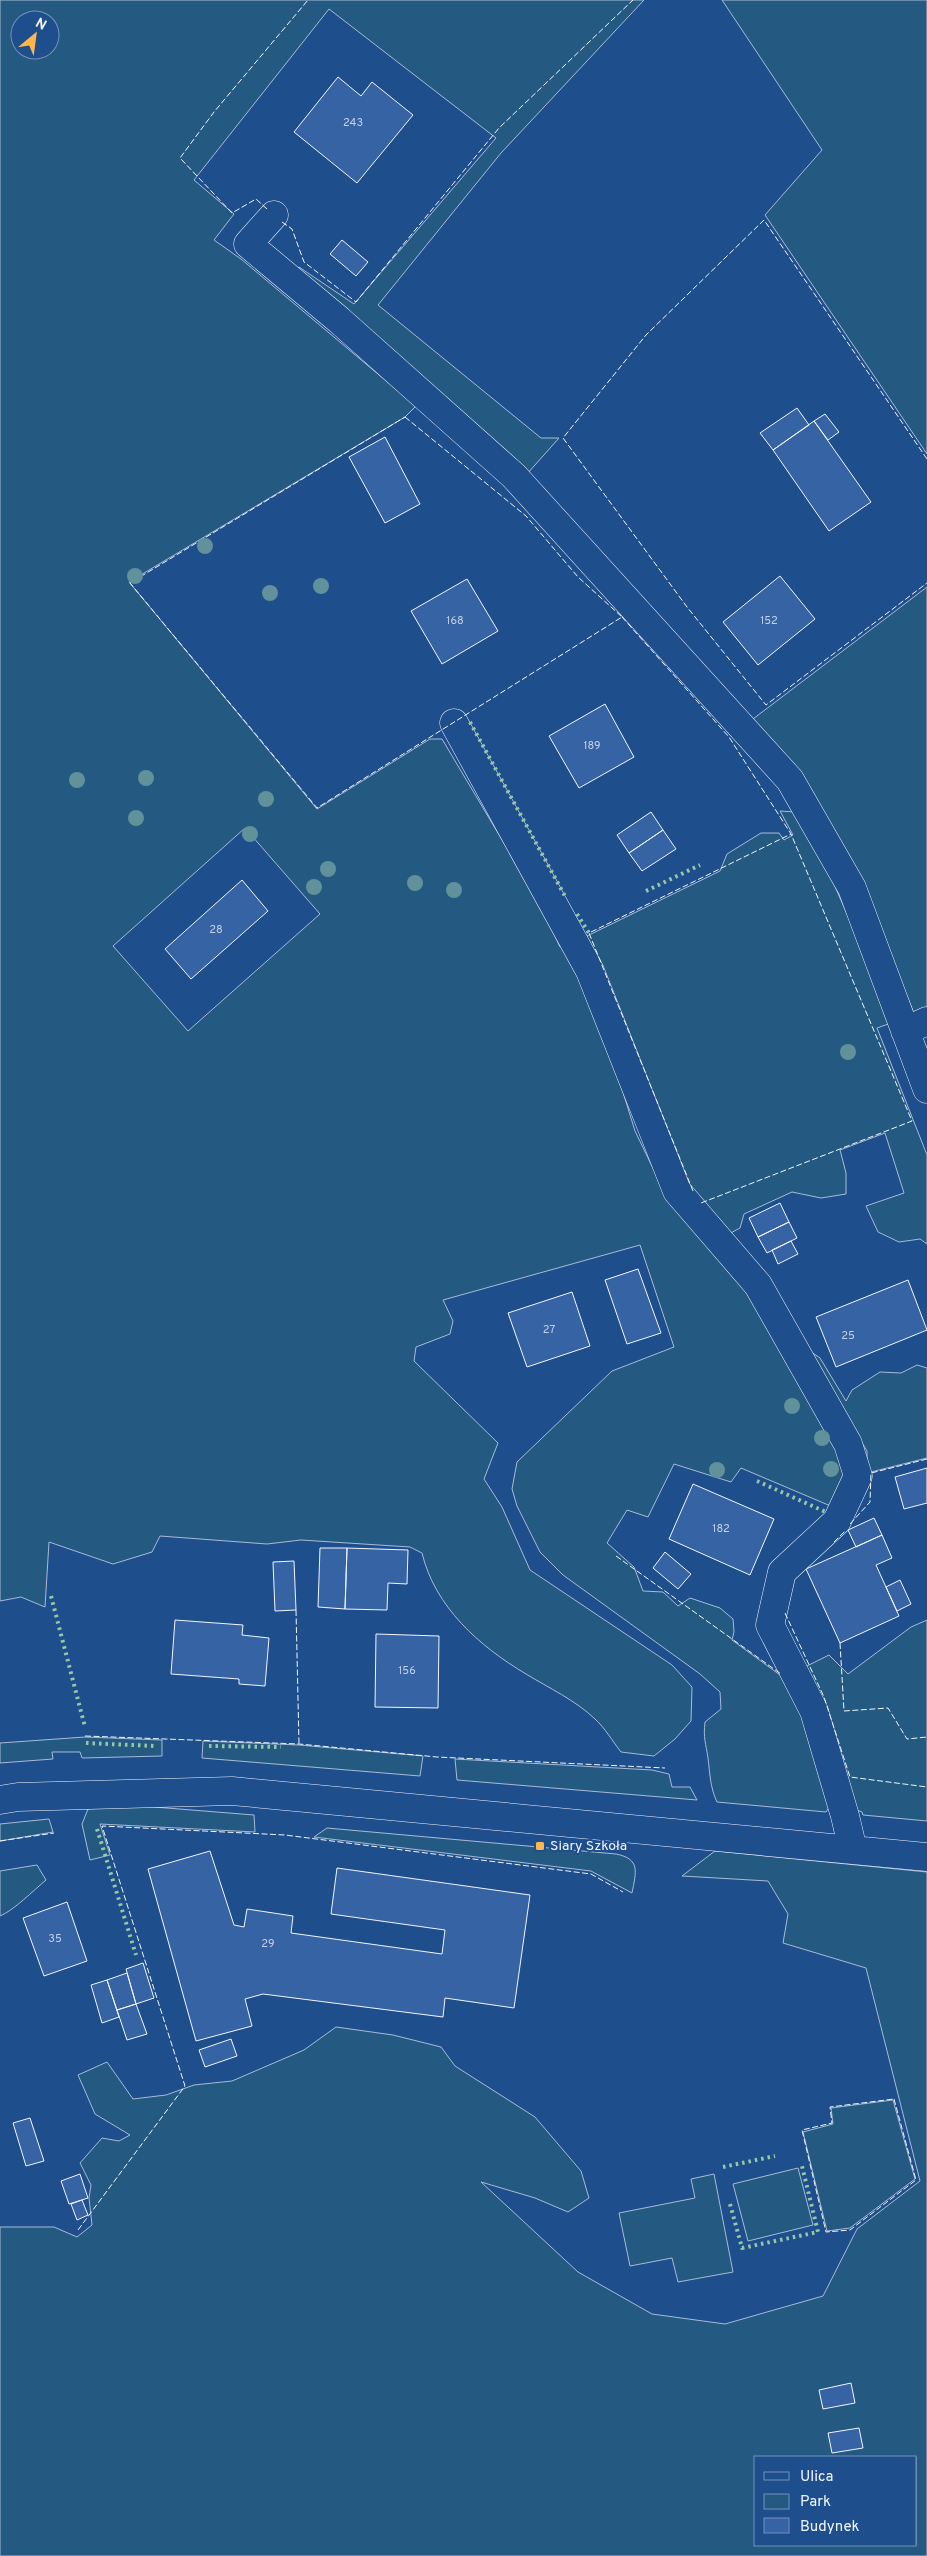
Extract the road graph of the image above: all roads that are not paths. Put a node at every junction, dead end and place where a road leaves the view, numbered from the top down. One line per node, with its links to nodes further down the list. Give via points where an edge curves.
1 (274, 215): 3 (street, via 248,244 339,320 514,476 790,780 852,888)
2 (454, 723): 6 (street, via 565,911 677,1191 758,1285 848,1444 858,1476 837,1521 782,1572 770,1625 814,1711)
3 (916, 1026): 4 (street)
4 (927, 1089)
5 (0, 1800): 6 (street, via 232,1791)
6 (853, 1850): 7 (street)
7 (927, 1857)

